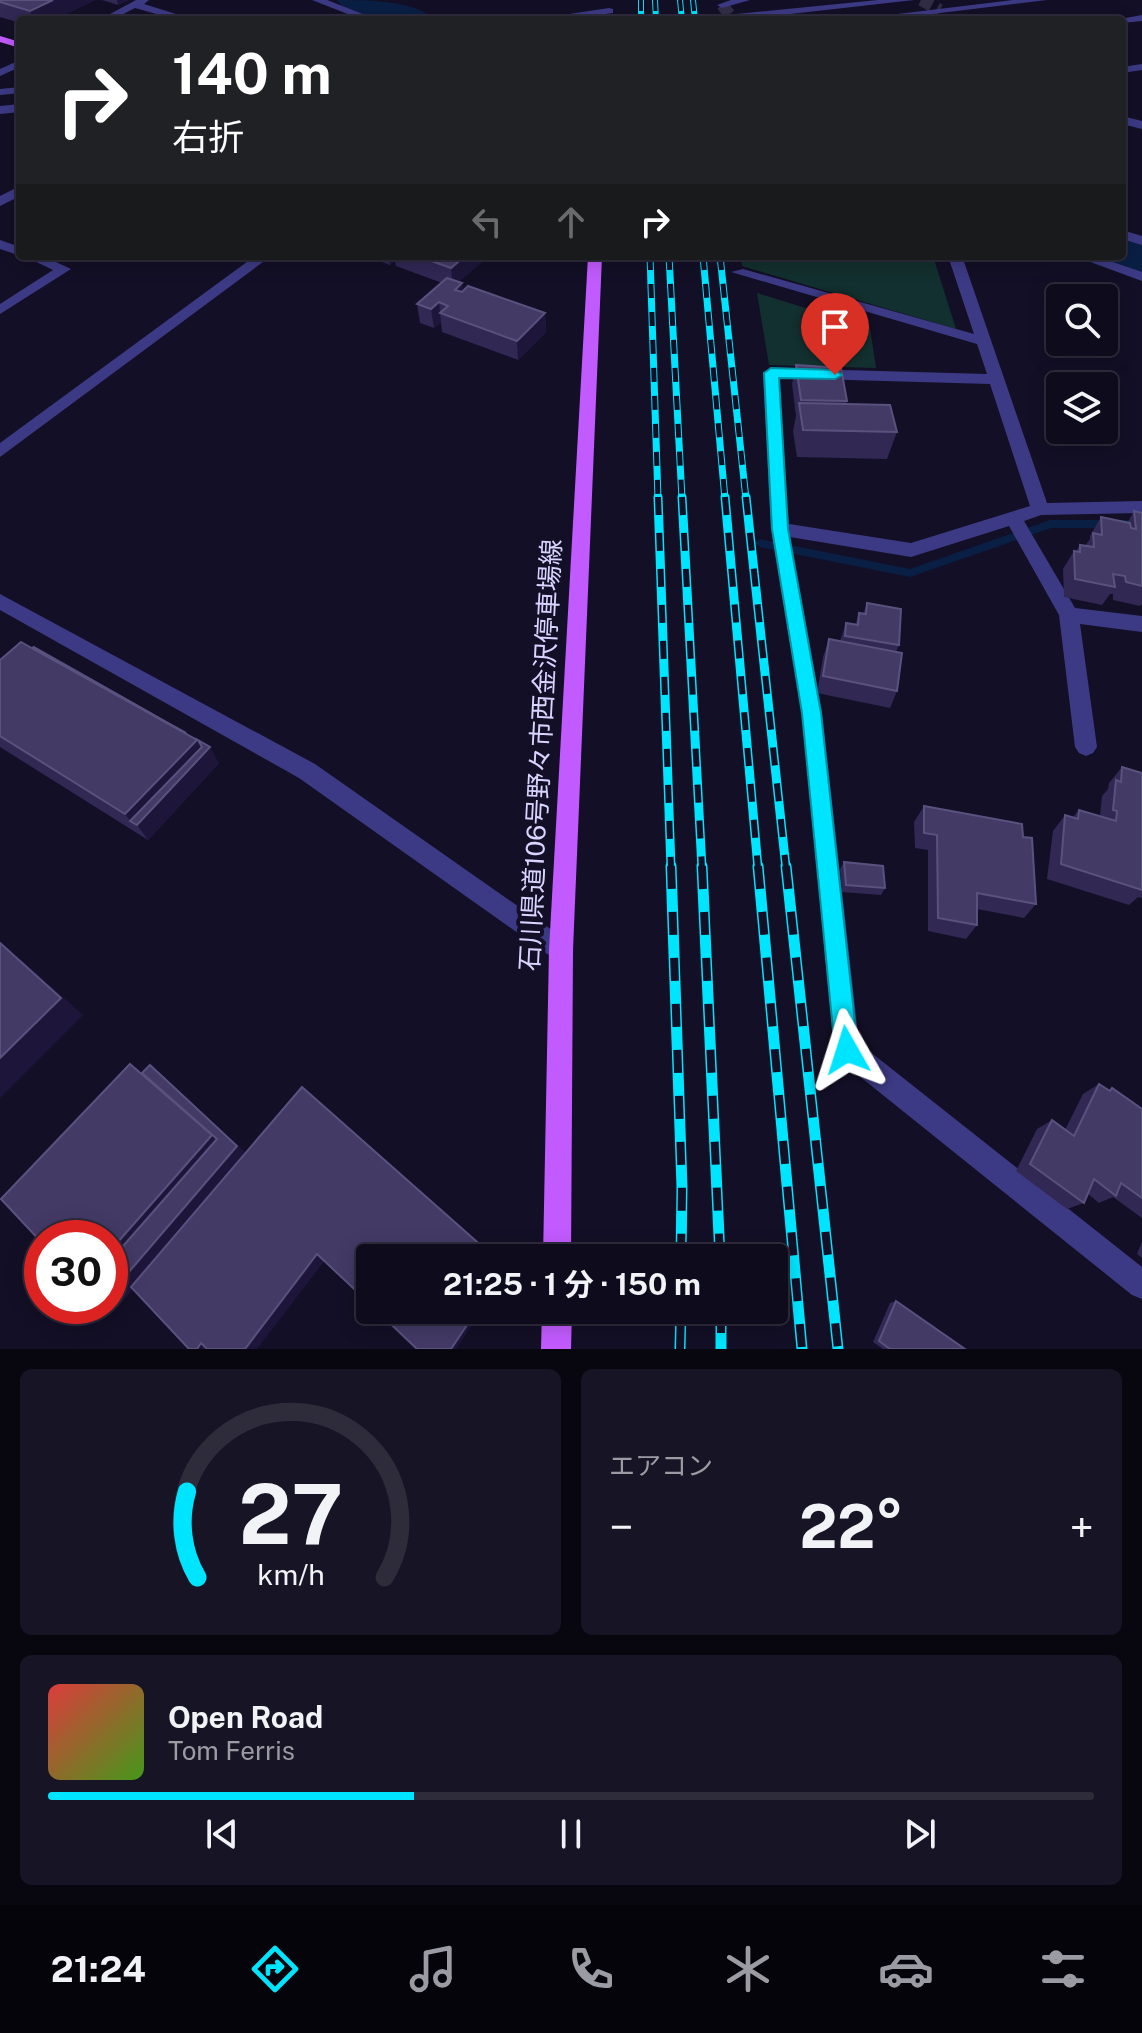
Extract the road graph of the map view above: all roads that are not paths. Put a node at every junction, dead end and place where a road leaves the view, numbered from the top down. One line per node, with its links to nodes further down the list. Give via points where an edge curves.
1 (317, 0): 11 (street)
2 (745, 0): 6 (street)
3 (909, 0): 13 (street)
4 (1042, 0): 8 (street)
5 (140, 2): 9 (street); 10 (street)
6 (722, 5)
7 (609, 6): 12 (street)
8 (941, 10): 14 (street); 15 (street)
9 (112, 16)
10 (179, 16)
11 (362, 16)
12 (556, 16)
13 (749, 16)
14 (894, 16)
15 (954, 16)
16 (41, 260): 23 (street, via 64,269)
17 (259, 260): 26 (street)
18 (595, 260): 35 (main road, 石川県道106号野々市西金沢停車場線)
19 (956, 260): 24 (street)
20 (1093, 260): 22 (street)
21 (738, 272): 24 (street)
22 (1142, 277)
23 (0, 310)
24 (982, 341): 25 (street)
25 (994, 379): 28 (street); 30 (street, via 771,373)
26 (0, 451)
27 (1142, 507): 28 (street)
28 (1040, 509): 29 (street)
29 (1019, 527): 30 (street, via 911,550); 32 (street)
30 (782, 543): 37 (street, via 812,713 847,1050)
31 (0, 601): 35 (street, via 307,771)
32 (1069, 615): 33 (street); 34 (street)
33 (1142, 624)
34 (1086, 747)
35 (561, 950): 36 (main road, 石川県道106号野々市西金沢停車場線)
36 (557, 1244)
37 (1142, 1285)
38 (557, 1324): 39 (main road)
39 (556, 1349)

